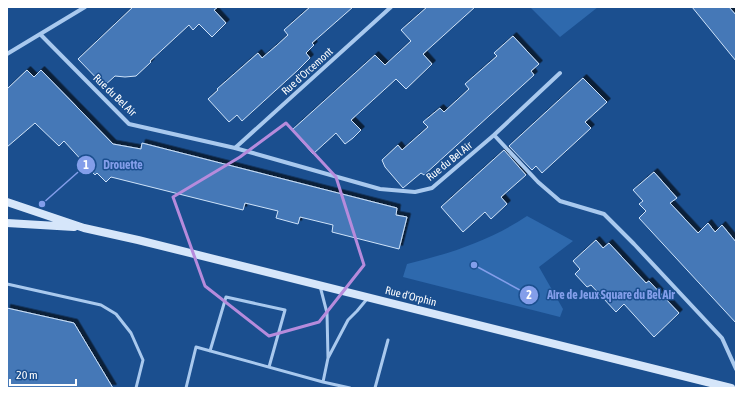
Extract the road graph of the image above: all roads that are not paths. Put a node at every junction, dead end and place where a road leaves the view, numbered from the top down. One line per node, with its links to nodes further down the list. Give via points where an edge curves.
1 (85, 7): 3 (street)
2 (391, 7): 7 (street, Rue d'Orcemont)
3 (40, 34): 4 (street); 7 (street, Rue du Bel Air, via 129,124)
4 (7, 54)
5 (560, 74): 6 (street, Rue du Bel Air)
6 (494, 135): 7 (street, Rue du Bel Air, via 432,188 415,192 380,189); 18 (street, via 538,182 560,201 604,214 722,338)
7 (235, 148)
8 (7, 202): 10 (main road, Rue d'Orphin)
9 (7, 222): 10 (main road, Rue d'Orphin)
10 (84, 228): 12 (main road, Rue d'Orphin)
11 (7, 284): 20 (lane, via 101,305 116,314 131,333 143,360)
12 (320, 286): 13 (main road, Rue d'Orphin); 16 (lane, via 327,313)
13 (368, 297): 16 (lane, via 348,320); 24 (main road, Rue d'Orphin)
14 (388, 340): 23 (lane)
15 (210, 351): 17 (lane); 17 (lane, via 226,297 285,310); 21 (lane, via 196,347)
16 (328, 358): 19 (lane)
17 (269, 367): 19 (lane)
18 (736, 368)
19 (323, 382): 22 (lane)
20 (136, 388)
21 (186, 388)
22 (350, 388)
23 (375, 388)
24 (731, 388)

